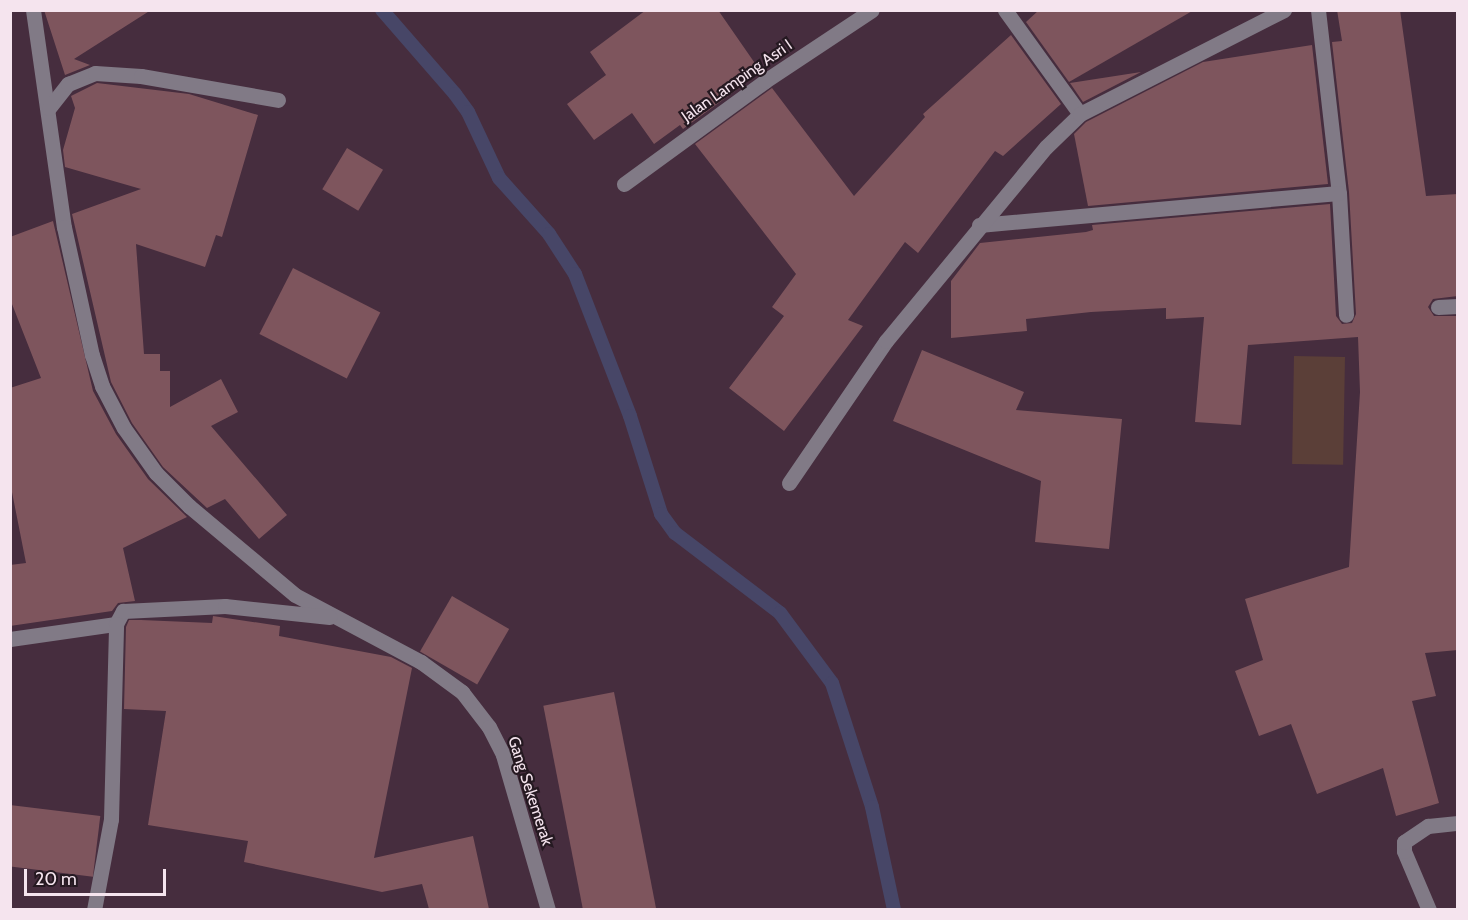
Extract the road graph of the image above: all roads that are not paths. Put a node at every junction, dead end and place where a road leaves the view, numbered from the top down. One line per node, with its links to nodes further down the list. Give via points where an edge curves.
1 (33, 10): 7 (street, Gang Sekemerak)
2 (872, 10): 9 (street, Jalan Lamping Asri I, via 765,81)
3 (1005, 10): 8 (street)
4 (1284, 10): 8 (street)
5 (1318, 10): 10 (street)
6 (278, 100): 7 (street, via 141,76 95,73 68,84)
7 (49, 108): 16 (street, Gang Sekemerak, via 64,227 92,355 102,386 124,428 156,473 189,506 295,595)
8 (1080, 114): 11 (street, via 1031,163)
9 (624, 184)
10 (1339, 194): 11 (street); 14 (street)
11 (979, 225): 15 (street, via 886,341)
12 (1458, 306): 13 (street)
13 (1438, 307)
14 (1346, 315)
15 (789, 483)
16 (338, 618): 17 (street, via 225,606 123,611); 21 (street, Gang Sekemerak, via 421,662 462,692 489,728 503,755)
17 (116, 624): 18 (street); 20 (street, via 111,819)
18 (10, 639)
19 (1458, 823): 22 (street, via 1428,826 1404,842 1404,851)
20 (93, 909)
21 (548, 909)
22 (1430, 909)

